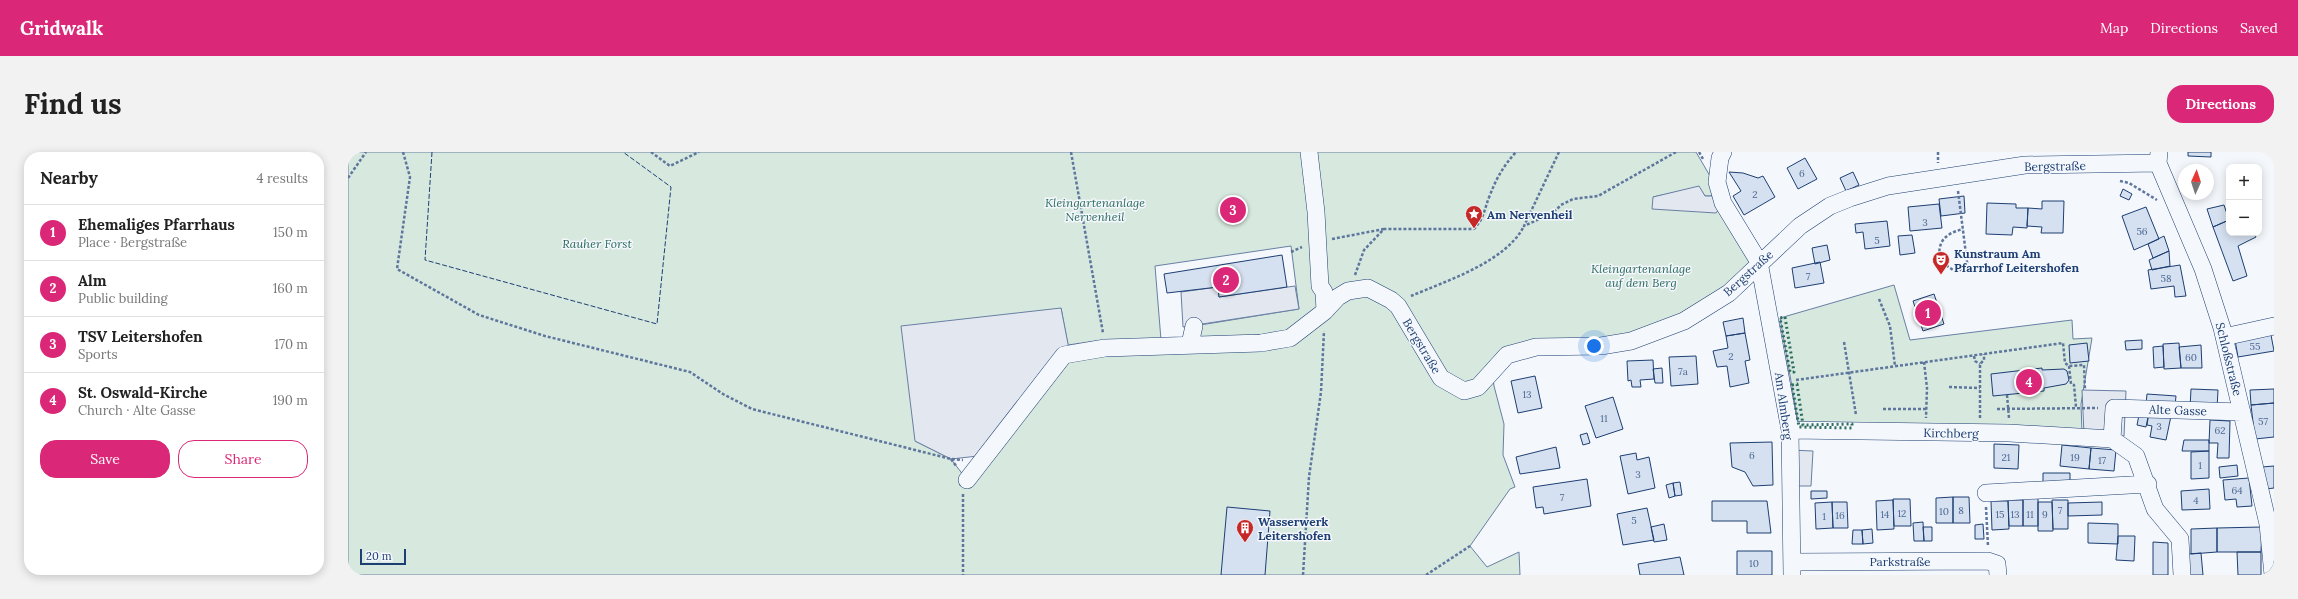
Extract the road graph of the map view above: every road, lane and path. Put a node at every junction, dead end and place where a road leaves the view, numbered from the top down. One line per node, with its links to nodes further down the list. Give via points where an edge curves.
1 (366, 152): 13 (path)
2 (403, 152): 54 (path, via 410,177 397,269 479,315 545,336 690,372 752,409 951,459)
3 (650, 152): 4 (path, via 670,166)
4 (699, 152)
5 (1071, 152): 30 (path)
6 (1309, 152): 19 (street)
7 (1516, 152): 17 (path, via 1503,167 1482,220 1474,229)
8 (1559, 152): 16 (path)
9 (1676, 152): 16 (path, via 1598,196 1573,199 1553,213)
10 (1723, 152): 20 (street, via 1717,182 1723,203)
11 (2158, 157): 12 (street, Bergstraße, via 2025,165); 15 (street, Schloßstraße)
12 (1956, 176): 18 (path); 20 (street, Bergstraße, via 1888,186 1830,206 1800,226)
13 (348, 178)
14 (2118, 180): 15 (path, via 2129,183 2155,200 2165,201)
15 (2174, 198): 27 (street, Schloßstraße, via 2203,269)
16 (1524, 226): 23 (path, via 1506,249 1471,270)
17 (1384, 229): 19 (path); 21 (path, via 1364,250)
18 (1963, 229): 18 (path, via 1968,270 1953,270 1940,261 1938,249 1943,239)
19 (1317, 242): 24 (street, via 1320,286 1324,292)
20 (1759, 262): 23 (street, Bergstraße, via 1728,293 1684,321 1631,341 1601,346 1536,347 1507,355 1478,387 1464,391 1440,378); 38 (street, Am Almberg)
21 (1358, 264)
22 (1879, 299): 35 (path, via 1890,326)
23 (1395, 303): 24 (street, Bergstraße, via 1368,288 1348,291 1338,296)
24 (1326, 311): 29 (street, via 1290,338 1261,342); 62 (path, via 1320,392 1309,478)
25 (1194, 326): 29 (street)
26 (2274, 326): 27 (street)
27 (2224, 337): 48 (street, Schloßstraße)
28 (1844, 342): 37 (path)
29 (1190, 344): 30 (street)
30 (1105, 348): 54 (street, via 1064,355)
31 (1984, 354): 32 (path); 34 (path, via 1984,360); 36 (path, via 2063,344 2065,363)
32 (1974, 356): 33 (path); 34 (path, via 1975,361)
33 (1924, 362): 35 (path); 44 (path, via 1926,409)
34 (1980, 364): 40 (path)
35 (1895, 366): 37 (path)
36 (2069, 366): 41 (path, via 2084,365); 43 (path)
37 (1849, 372): 38 (path); 50 (path)
38 (1781, 381): 49 (street, Am Almberg)
39 (1949, 387): 40 (path)
40 (1980, 388): 51 (path)
41 (2085, 390)
42 (2007, 395): 45 (path)
43 (2076, 407): 45 (path); 46 (path)
44 (1883, 408)
45 (2009, 408): 47 (path); 52 (path)
46 (2114, 408): 48 (street, Alte Gasse); 53 (street)
47 (1997, 409)
48 (2242, 412): 66 (street, Schloßstraße, via 2268,524)
49 (1790, 430): 50 (street, Kirchberg); 60 (street, Am Almberg)
50 (1859, 431): 51 (street, Kirchberg)
51 (1979, 433): 52 (street, Kirchberg)
52 (2009, 433): 53 (street, Kirchberg)
53 (2112, 439): 56 (street, via 2136,456)
54 (983, 461): 55 (street)
55 (967, 480): 61 (path, via 962,492)
56 (2148, 484): 57 (street); 65 (street, via 2155,509 2180,539)
57 (1986, 493): 59 (path)
58 (1470, 546): 63 (path)
59 (1988, 561): 60 (street, Parkstraße); 64 (street, via 1997,564)
60 (1792, 568)
61 (963, 575)
62 (1303, 575)
63 (1426, 575)
64 (1998, 575)
65 (2182, 575)
66 (2273, 575)

